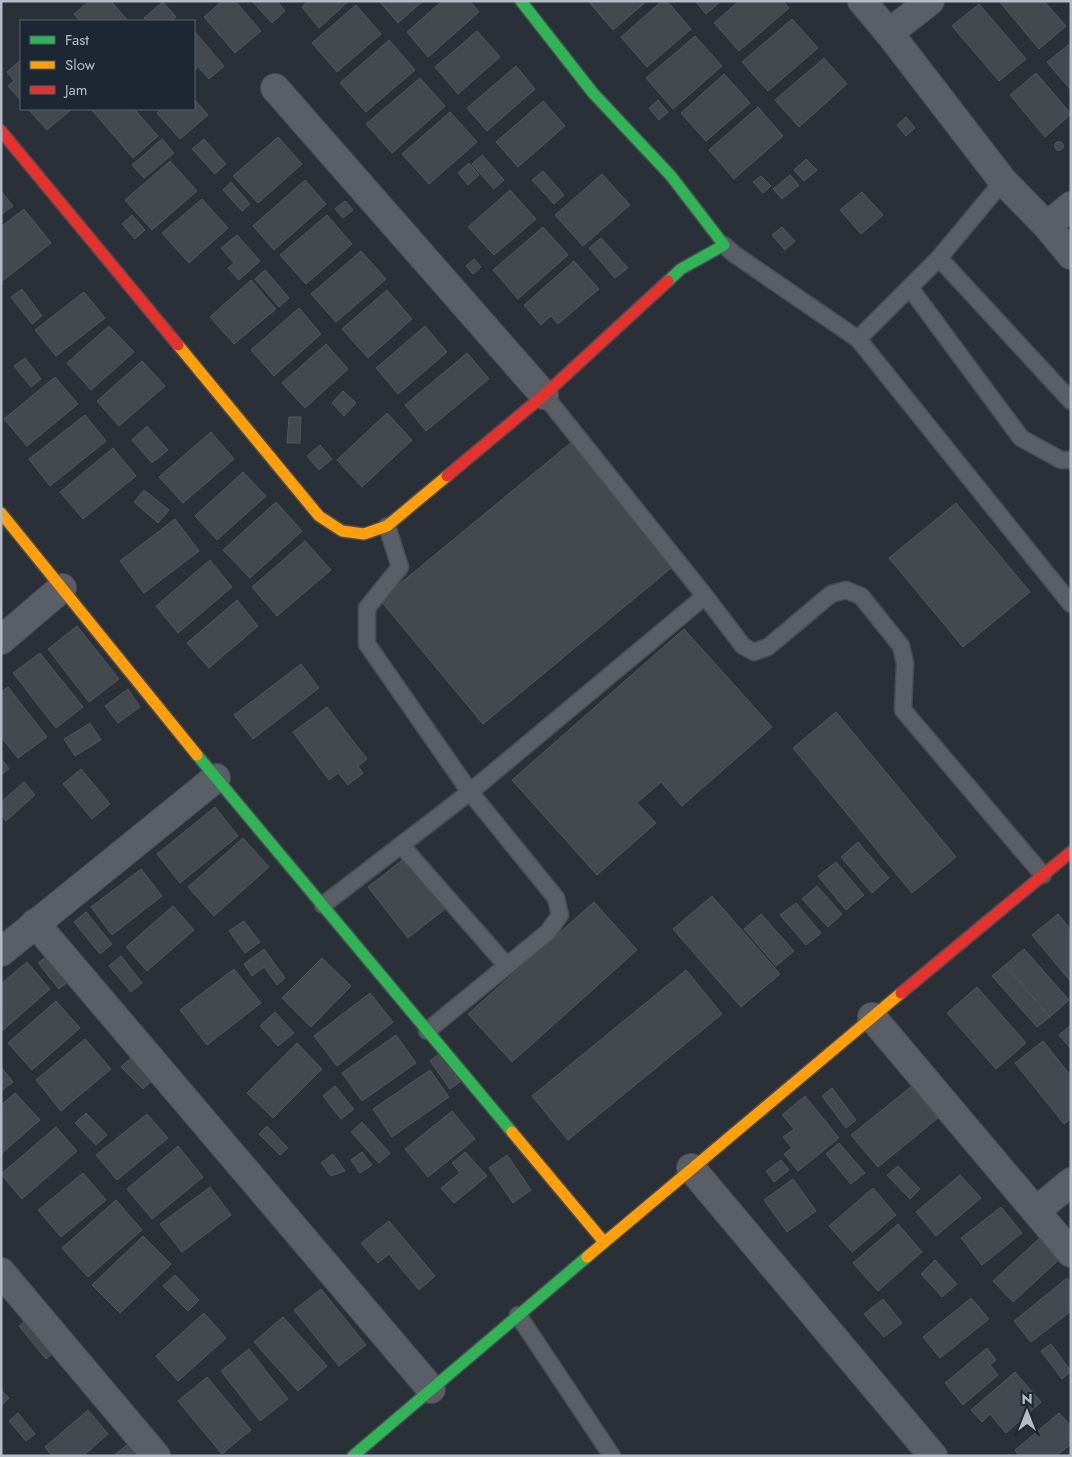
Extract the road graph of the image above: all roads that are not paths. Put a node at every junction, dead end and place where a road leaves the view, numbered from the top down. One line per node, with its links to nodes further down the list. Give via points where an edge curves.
1 (521, 1): 10 (street, via 593,93 671,176)
2 (862, 1): 4 (street)
3 (930, 1): 4 (street)
4 (889, 33): 7 (street)
5 (275, 88): 15 (street)
6 (1, 131): 19 (street, via 318,516 342,531 364,534)
7 (1003, 181): 9 (street); 12 (lane)
8 (1071, 206): 9 (street)
9 (1047, 226): 11 (street)
10 (724, 245): 14 (lane); 15 (street, via 681,269)
11 (1071, 255)
12 (939, 258): 13 (lane); 16 (lane)
13 (910, 288): 14 (lane); 17 (lane, via 1021,438 1060,460)
14 (858, 339): 22 (lane)
15 (544, 395): 19 (street); 21 (lane)
16 (1071, 401)
17 (1071, 460)
18 (1, 513): 20 (street)
19 (387, 526): 25 (lane, via 400,567 367,608 367,644)
20 (62, 588): 23 (street); 24 (street)
21 (705, 596): 25 (lane); 28 (lane, via 743,646 754,652 768,647 831,594 846,590 861,596 901,646 905,663 903,710)
22 (1071, 604)
23 (1, 640)
24 (216, 778): 29 (street); 30 (street)
25 (470, 792): 26 (lane); 32 (lane, via 556,898 560,915 548,932)
26 (401, 845): 29 (lane); 32 (lane)
27 (1071, 852): 28 (street)
28 (1043, 876): 33 (street)
29 (323, 905): 34 (street)
30 (35, 923): 31 (street); 42 (street)
31 (1, 952)
32 (508, 966): 34 (lane)
33 (872, 1016): 35 (street); 37 (street)
34 (428, 1031): 38 (street)
35 (691, 1168): 38 (street); 46 (street)
36 (1071, 1182): 37 (street)
37 (1036, 1211): 39 (street)
38 (604, 1242): 41 (street)
39 (1071, 1253)
40 (1, 1272): 43 (street)
41 (518, 1315): 42 (street); 45 (lane)
42 (430, 1389): 44 (street)
43 (156, 1456)
44 (353, 1456)
45 (612, 1456)
46 (932, 1456)

